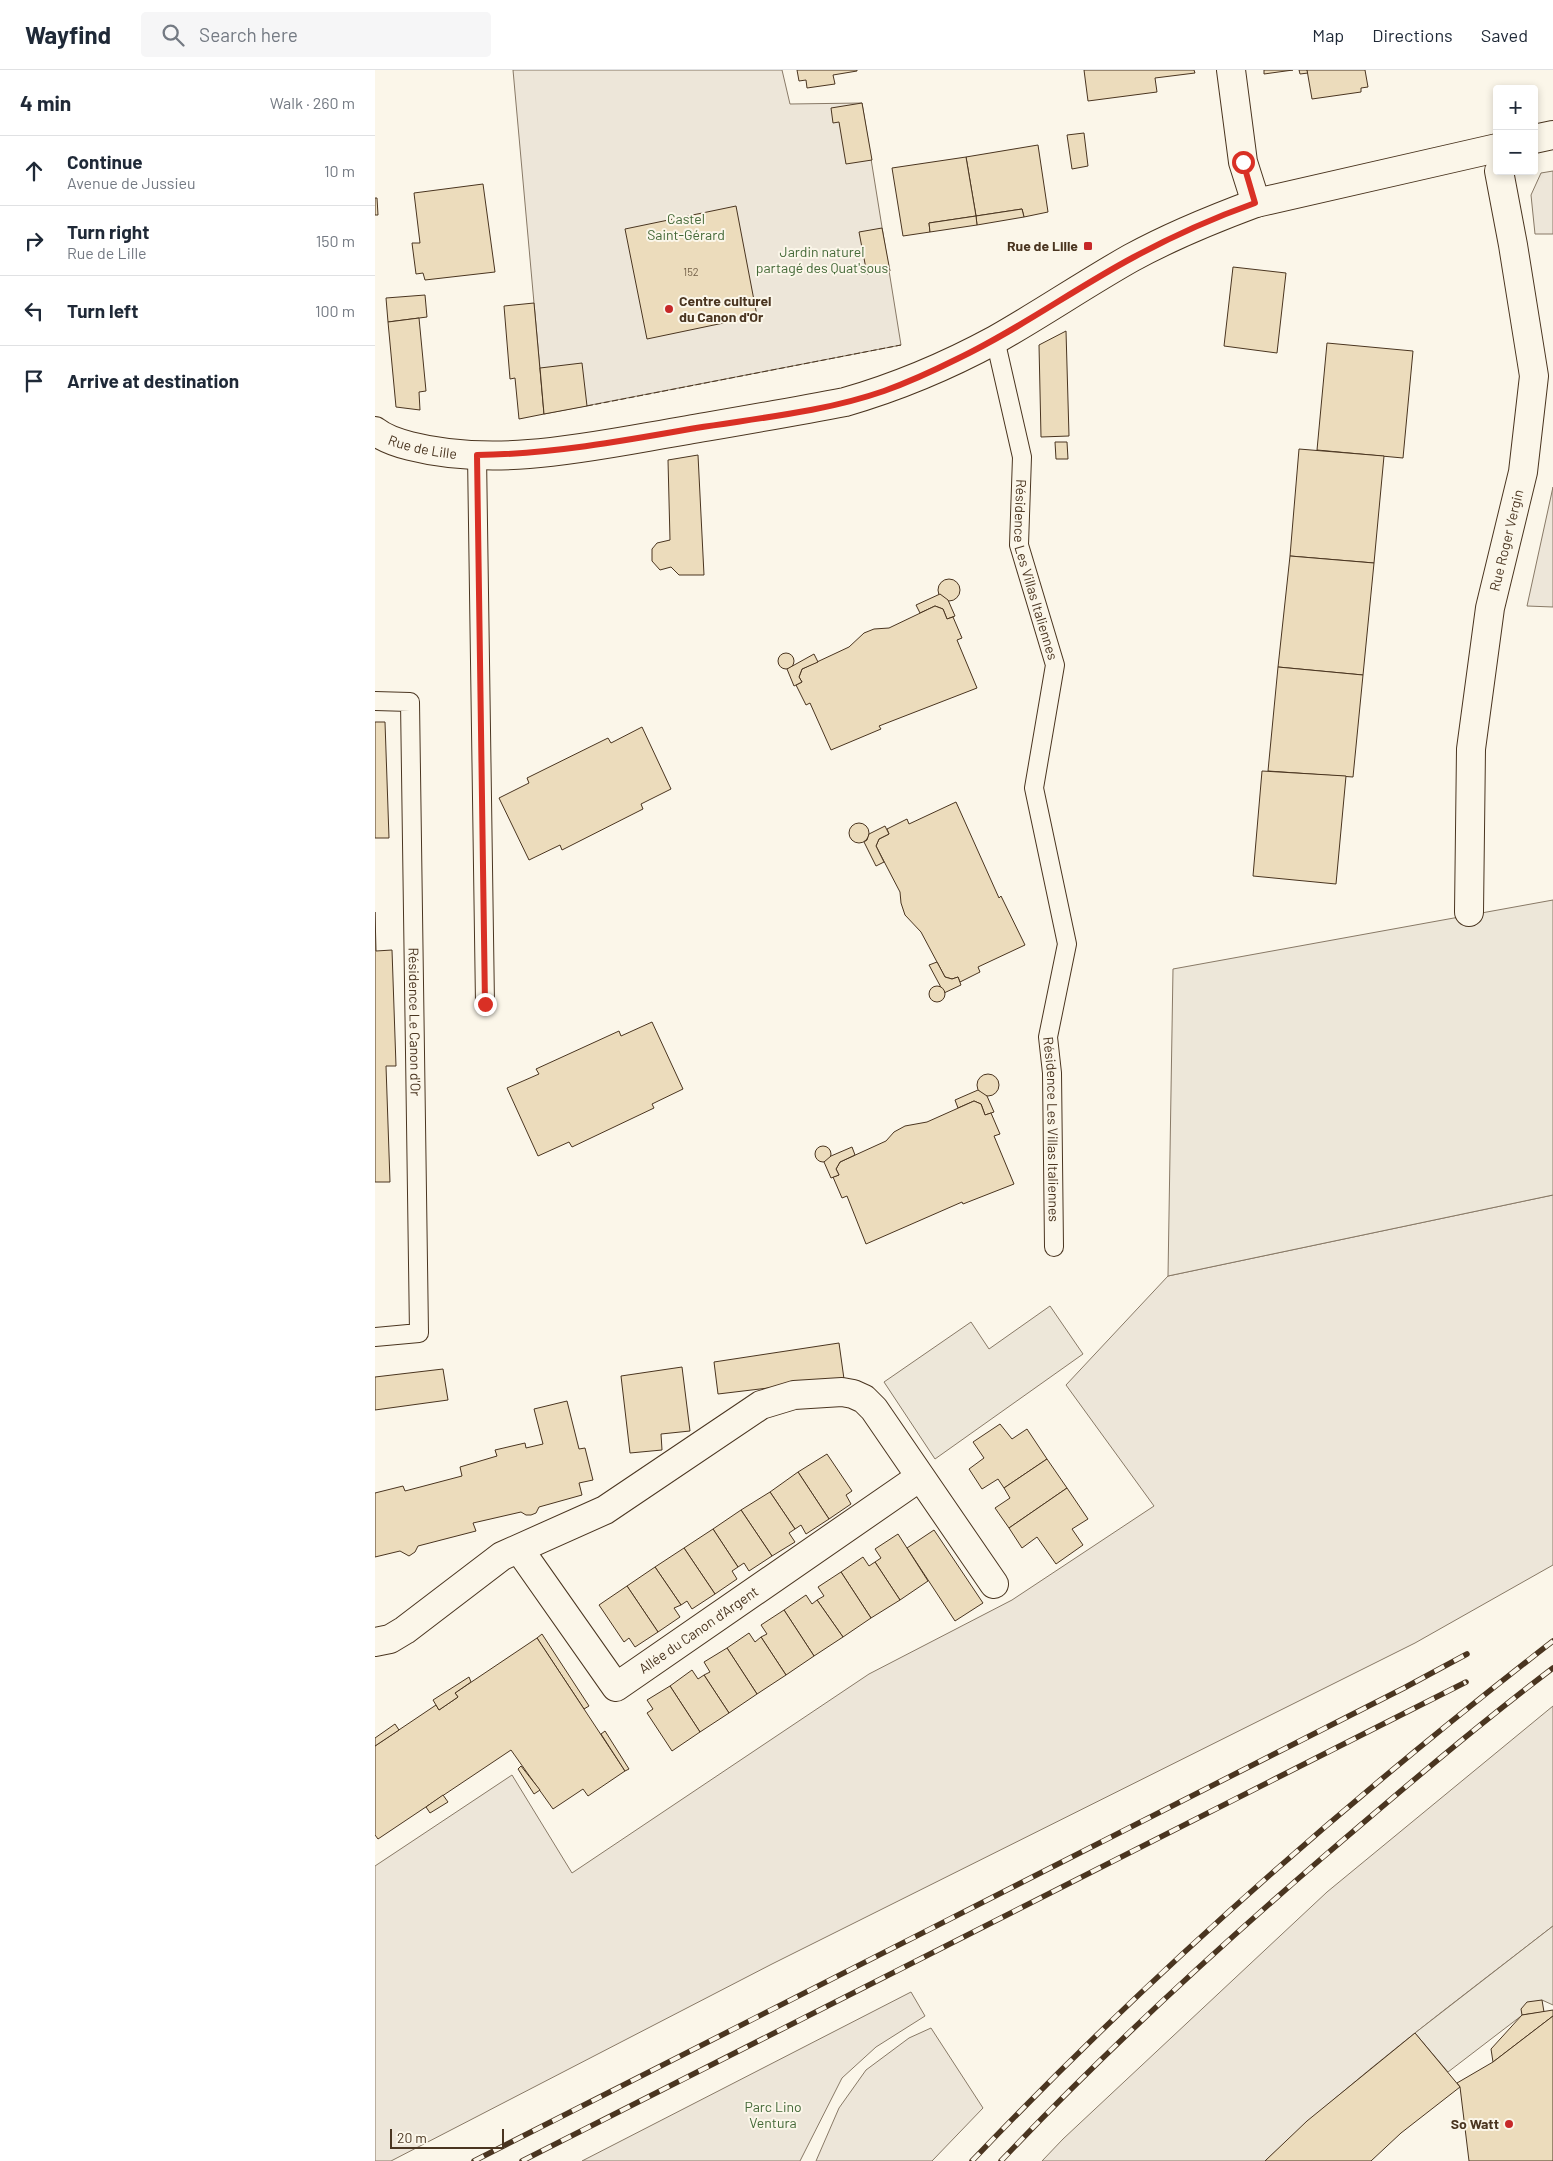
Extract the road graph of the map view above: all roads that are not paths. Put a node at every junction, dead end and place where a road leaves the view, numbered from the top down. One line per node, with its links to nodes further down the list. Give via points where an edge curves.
1 (1231, 70): 6 (street, via 1243,162)
2 (1553, 135): 3 (street)
3 (1538, 138)
4 (1493, 159): 6 (street, Rue de Lille)
5 (1500, 175): 11 (street, Rue Roger Vergin, via 1534,376 1523,472 1490,608 1471,750)
6 (1255, 203): 7 (street, Rue de Lille, via 1204,223 1132,258)
7 (995, 339): 9 (street, Rue de Lille, via 922,375 845,402 595,446); 13 (lane, Résidence Les Villas Italiennes, via 1022,457 1019,545 1055,665 1034,788 1067,944 1048,1038)
8 (375, 431): 9 (street, Rue de Lille, via 400,443 425,449)
9 (477, 455): 12 (lane)
10 (375, 701): 14 (lane, Résidence Le Canon d'Or, via 410,702 419,1333)
11 (1469, 912)
12 (485, 1004)
13 (1054, 1246)
14 (375, 1337)
15 (920, 1477): 16 (street, via 874,1409 864,1400 842,1392 794,1395 761,1405 605,1510); 16 (street, Allée du Canon d'Argent, via 616,1687); 17 (street)
16 (519, 1549): 18 (street, via 502,1556 405,1630 390,1639)
17 (994, 1584)
18 (375, 1642)

